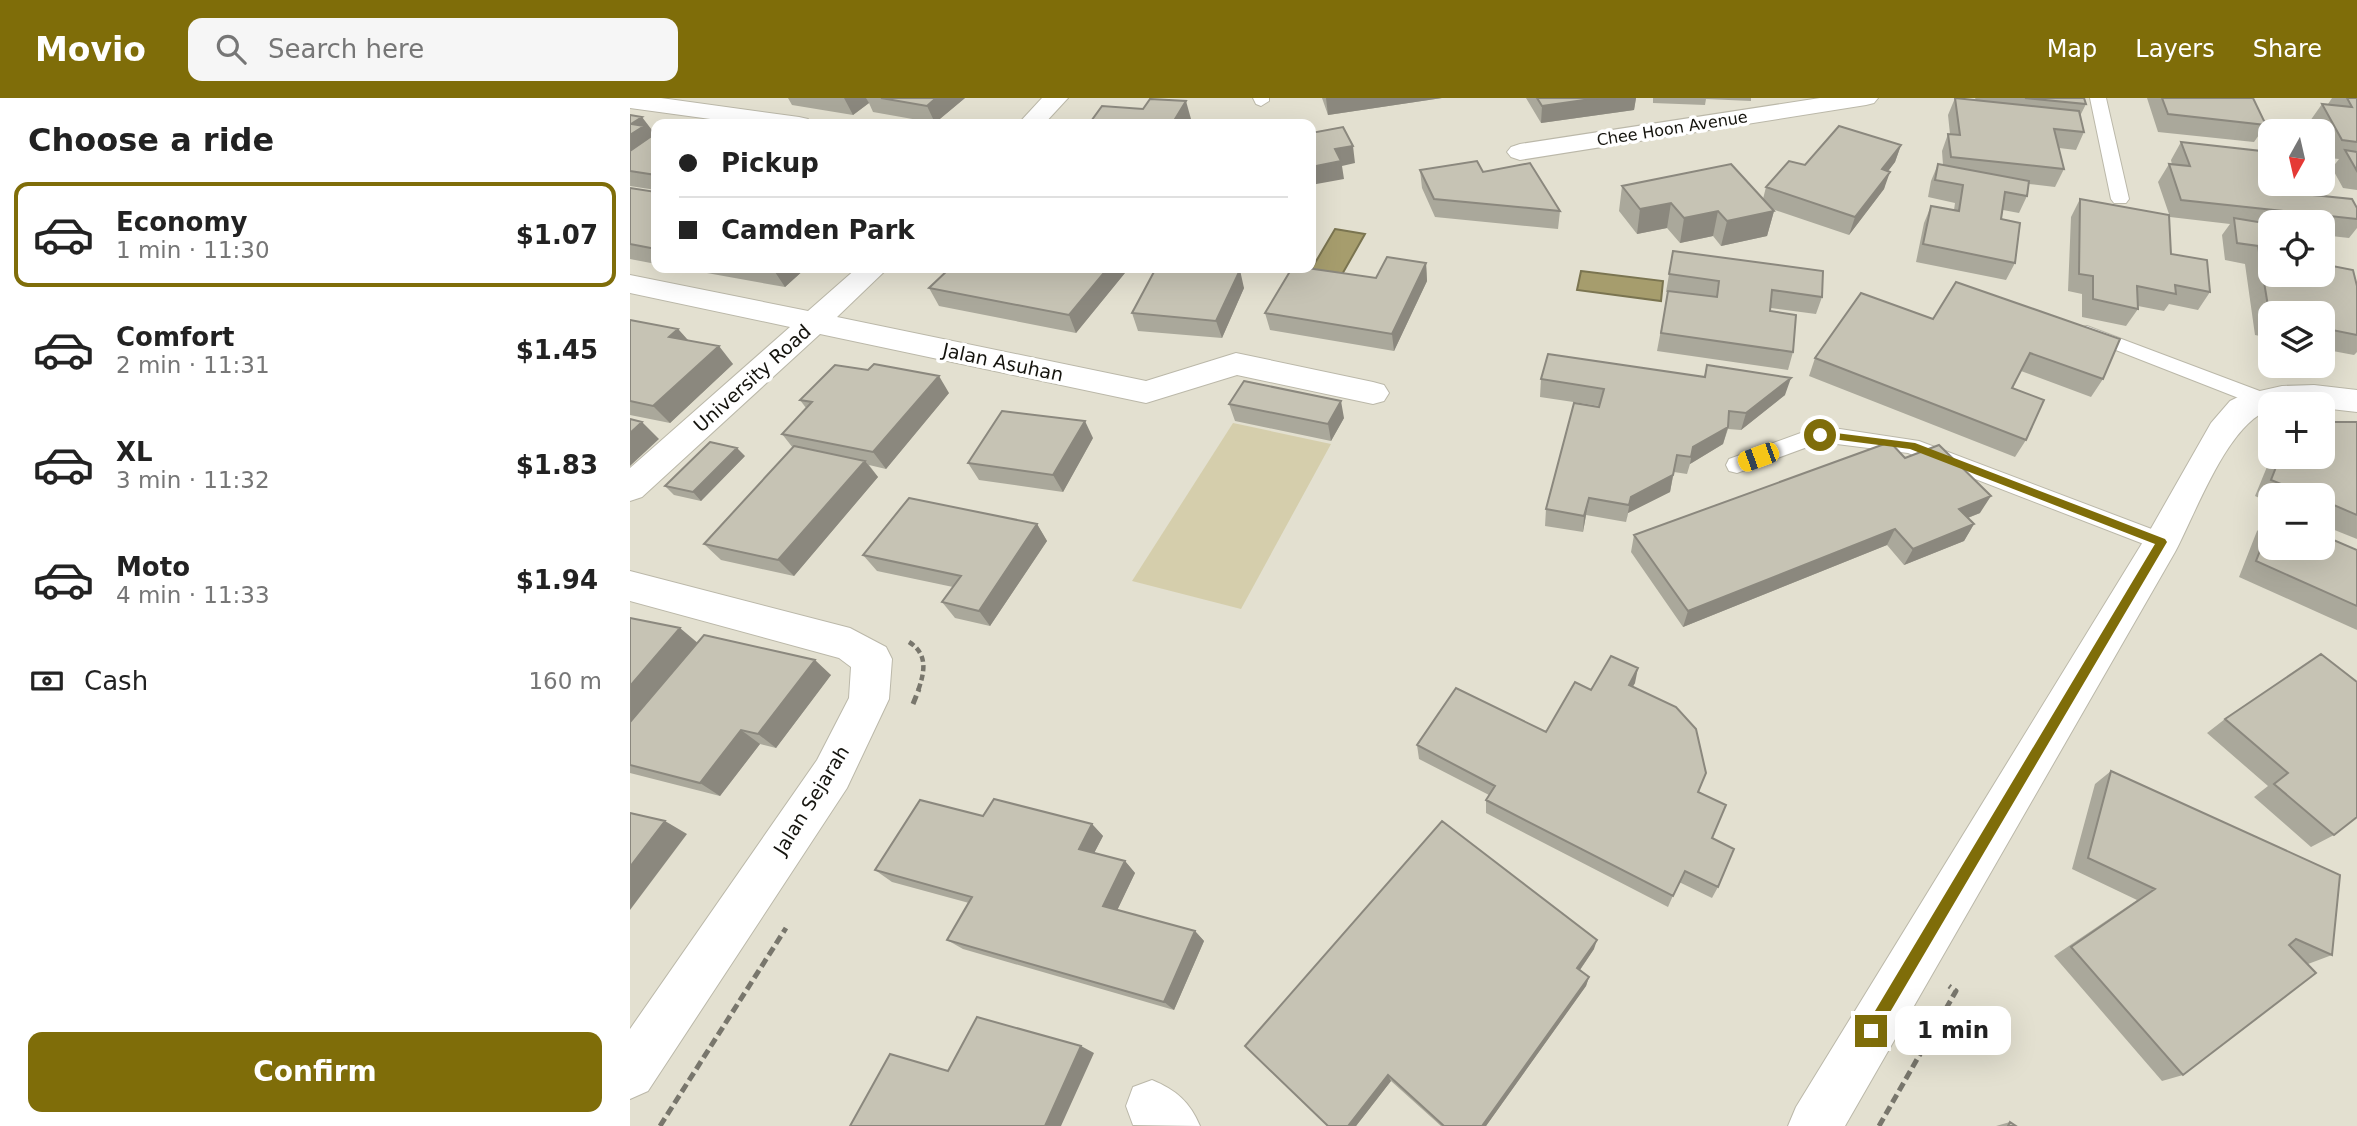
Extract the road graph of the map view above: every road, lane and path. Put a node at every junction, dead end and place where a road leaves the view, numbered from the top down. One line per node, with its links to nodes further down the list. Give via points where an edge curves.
1 (774, 98): 6 (street)
2 (1056, 98): 8 (street)
3 (1866, 98): 9 (street, Chee Hoon Avenue)
4 (2098, 98): 10 (lane)
5 (630, 101): 6 (street)
6 (747, 117): 7 (street)
7 (762, 119)
8 (1036, 119)
9 (1520, 152)
10 (2120, 199)
11 (868, 273): 13 (street, University Road)
12 (630, 284): 13 (street, Jalan Asuhan)
13 (813, 323): 15 (street, Jalan Asuhan, via 1146,392 1236,364); 21 (street, University Road)
14 (2063, 323): 16 (lane)
15 (1373, 393)
16 (2258, 398)
17 (2335, 400): 18 (street)
18 (2357, 401)
19 (2258, 404): 22 (street, via 2240,410 2215,443)
20 (1737, 465): 22 (lane, via 1820,435 1911,446)
21 (630, 488)
22 (2162, 542): 25 (street)
23 (630, 586): 24 (street, Jalan Sejarah, via 850,645 872,659 869,699 832,774)
24 (630, 1073)
25 (1815, 1126)

